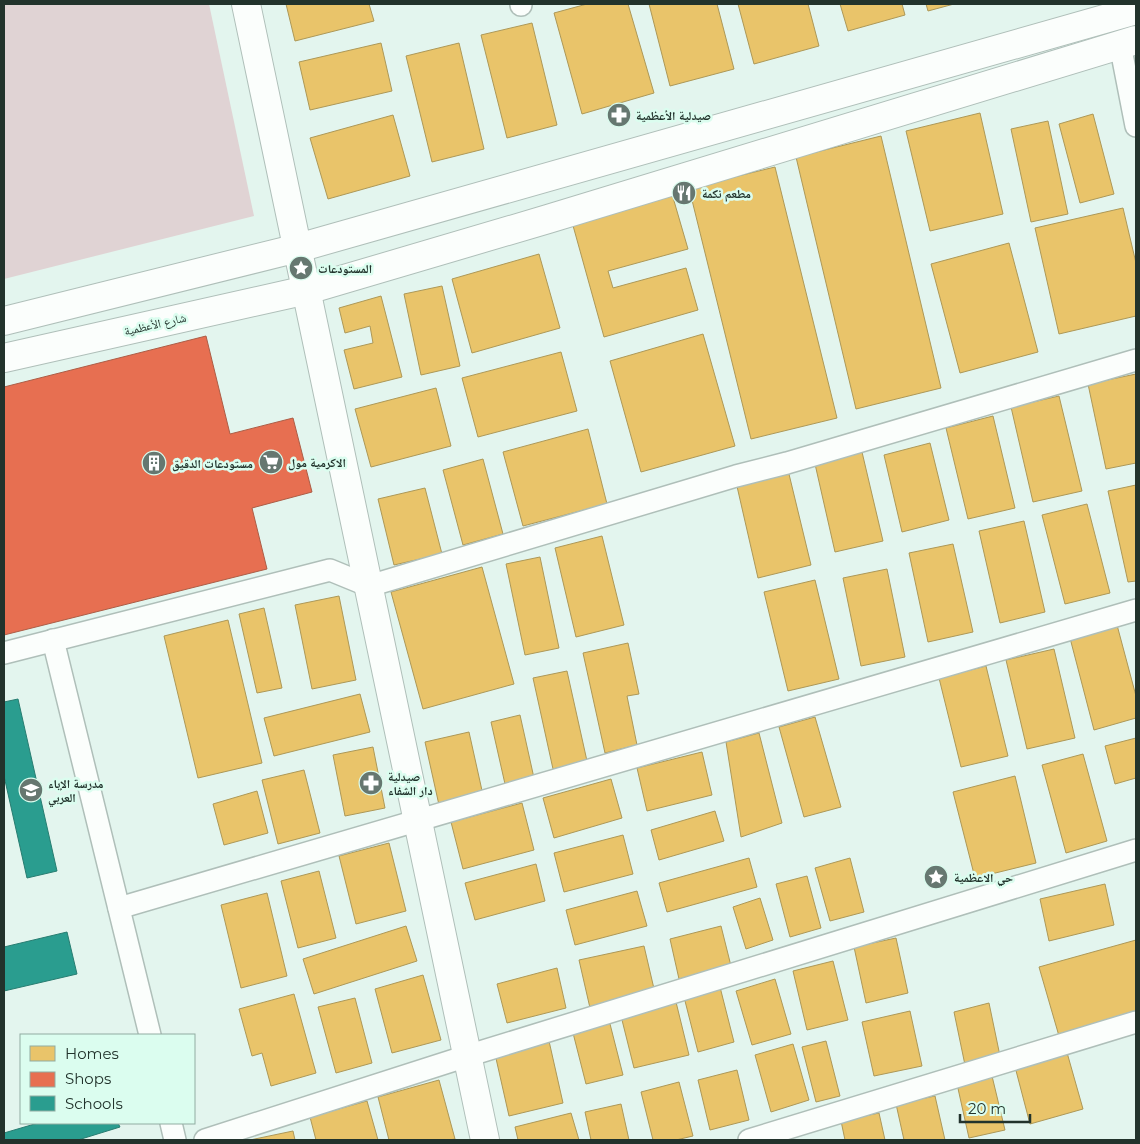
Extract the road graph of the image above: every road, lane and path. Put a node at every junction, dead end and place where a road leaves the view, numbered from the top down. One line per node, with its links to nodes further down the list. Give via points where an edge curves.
1 (246, 4): 5 (street)
2 (1136, 10): 5 (street)
3 (1128, 42): 4 (street); 6 (street, شارع الأعظمية)
4 (1136, 126)
5 (298, 248): 6 (street); 7 (street)
6 (307, 290): 8 (street, شارع الأعظمية); 10 (street)
7 (4, 321)
8 (4, 358)
9 (1136, 360): 10 (street)
10 (369, 586): 12 (street, via 330,570); 14 (street)
11 (1136, 610): 14 (street)
12 (53, 640): 13 (street); 16 (street)
13 (4, 653)
14 (418, 822): 16 (street); 19 (street)
15 (1136, 850): 19 (street)
16 (119, 908): 18 (street)
17 (1136, 1022): 24 (street)
18 (150, 1034)
19 (467, 1056): 22 (street); 23 (street)
20 (171, 1124): 21 (street)
21 (176, 1140)
22 (204, 1140)
23 (485, 1140)
24 (749, 1140)

